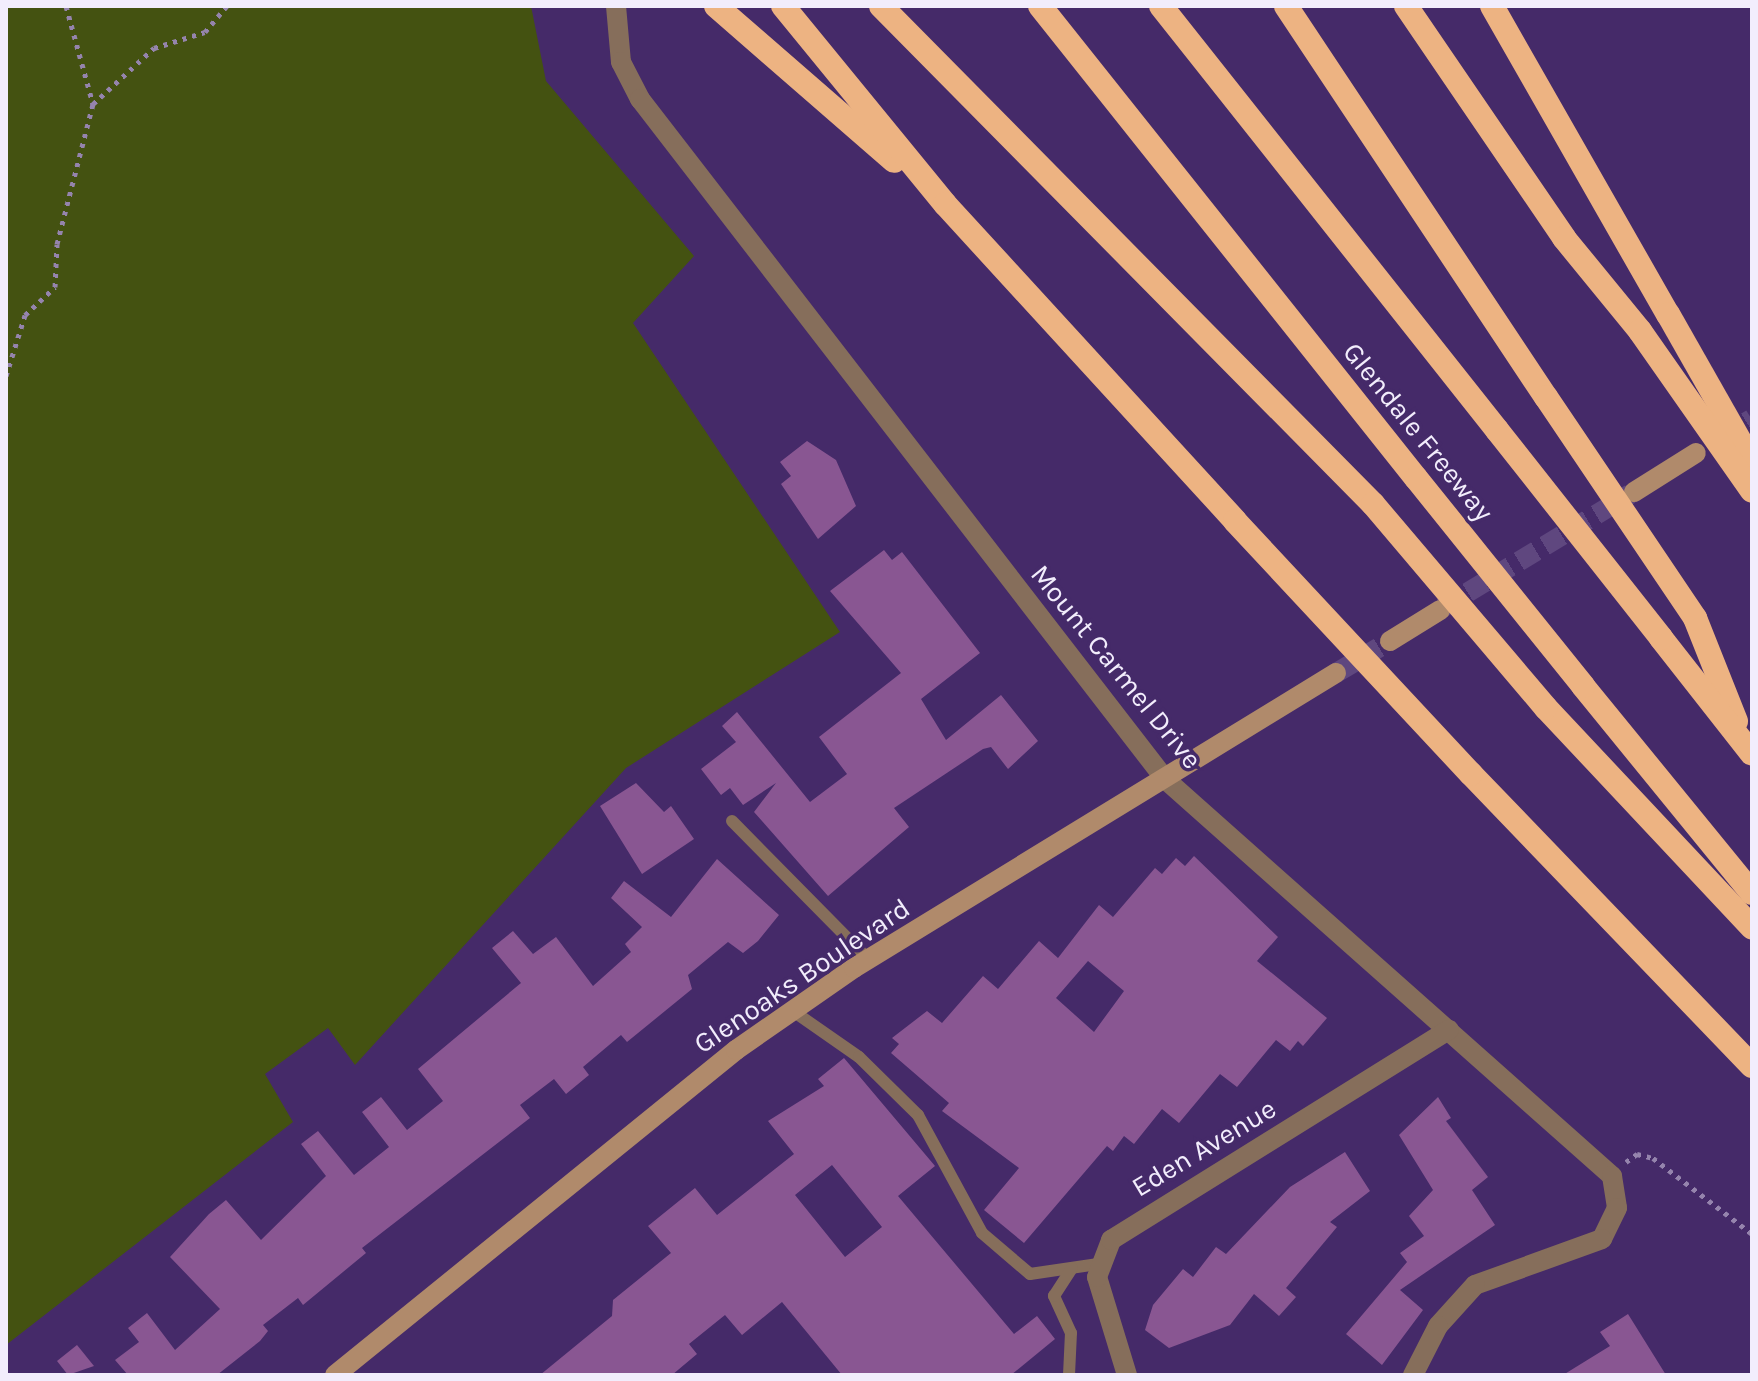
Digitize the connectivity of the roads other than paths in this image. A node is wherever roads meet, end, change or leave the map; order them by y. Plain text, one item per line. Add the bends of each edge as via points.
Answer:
1 (616, 6) edge
2 (716, 6) edge
3 (783, 6) edge
4 (881, 6) edge
5 (1040, 6) edge
6 (1161, 6) edge
7 (1286, 6) edge
8 (1406, 6) edge
9 (1492, 6) edge
10 (945, 204) junction
11 (1696, 453) dead end
12 (1752, 462) edge
13 (1752, 491) edge
14 (1634, 492) tunnel mouth
15 (1440, 610) tunnel mouth
16 (1390, 641) tunnel mouth
17 (1336, 673) tunnel mouth
18 (1750, 752) edge
19 (1165, 779) junction
20 (732, 821) dead end
21 (1752, 893) edge
22 (1752, 927) edge
23 (868, 959) junction
24 (793, 1011) junction
25 (1449, 1030) junction
26 (1752, 1066) edge
27 (1098, 1264) junction
28 (1072, 1268) junction
29 (335, 1375) edge
30 (1069, 1375) edge
31 (1127, 1375) edge
32 (1413, 1375) edge

1 - 19 street, Mount Carmel Drive via 621,62 640,99
2 - 10 highway
3 - 10 highway
4 - 22 highway, bridge via 1038,170 1278,400 1546,708
5 - 21 highway, Glendale Freeway, bridge
6 - 18 highway, bridge
7 - 18 highway, bridge via 1695,618
8 - 13 highway, bridge via 1564,238 1640,331
9 - 12 highway, bridge
10 - 26 highway, bridge via 1471,774
11 - 14 street
15 - 16 street
17 - 19 street, Glenoaks Boulevard
19 - 23 street, Glenoaks Boulevard
19 - 25 street, Mount Carmel Drive
20 - 23 lane
23 - 24 street, Glenoaks Boulevard
24 - 28 lane via 859,1057 918,1115 982,1233 1030,1274
24 - 29 street, Glenoaks Boulevard
25 - 27 street, Eden Avenue via 1123,1230
25 - 32 street, Mount Carmel Drive via 1612,1176 1617,1208 1602,1239 1475,1285 1438,1326
27 - 28 lane
27 - 31 street
28 - 30 lane via 1054,1296 1071,1333

